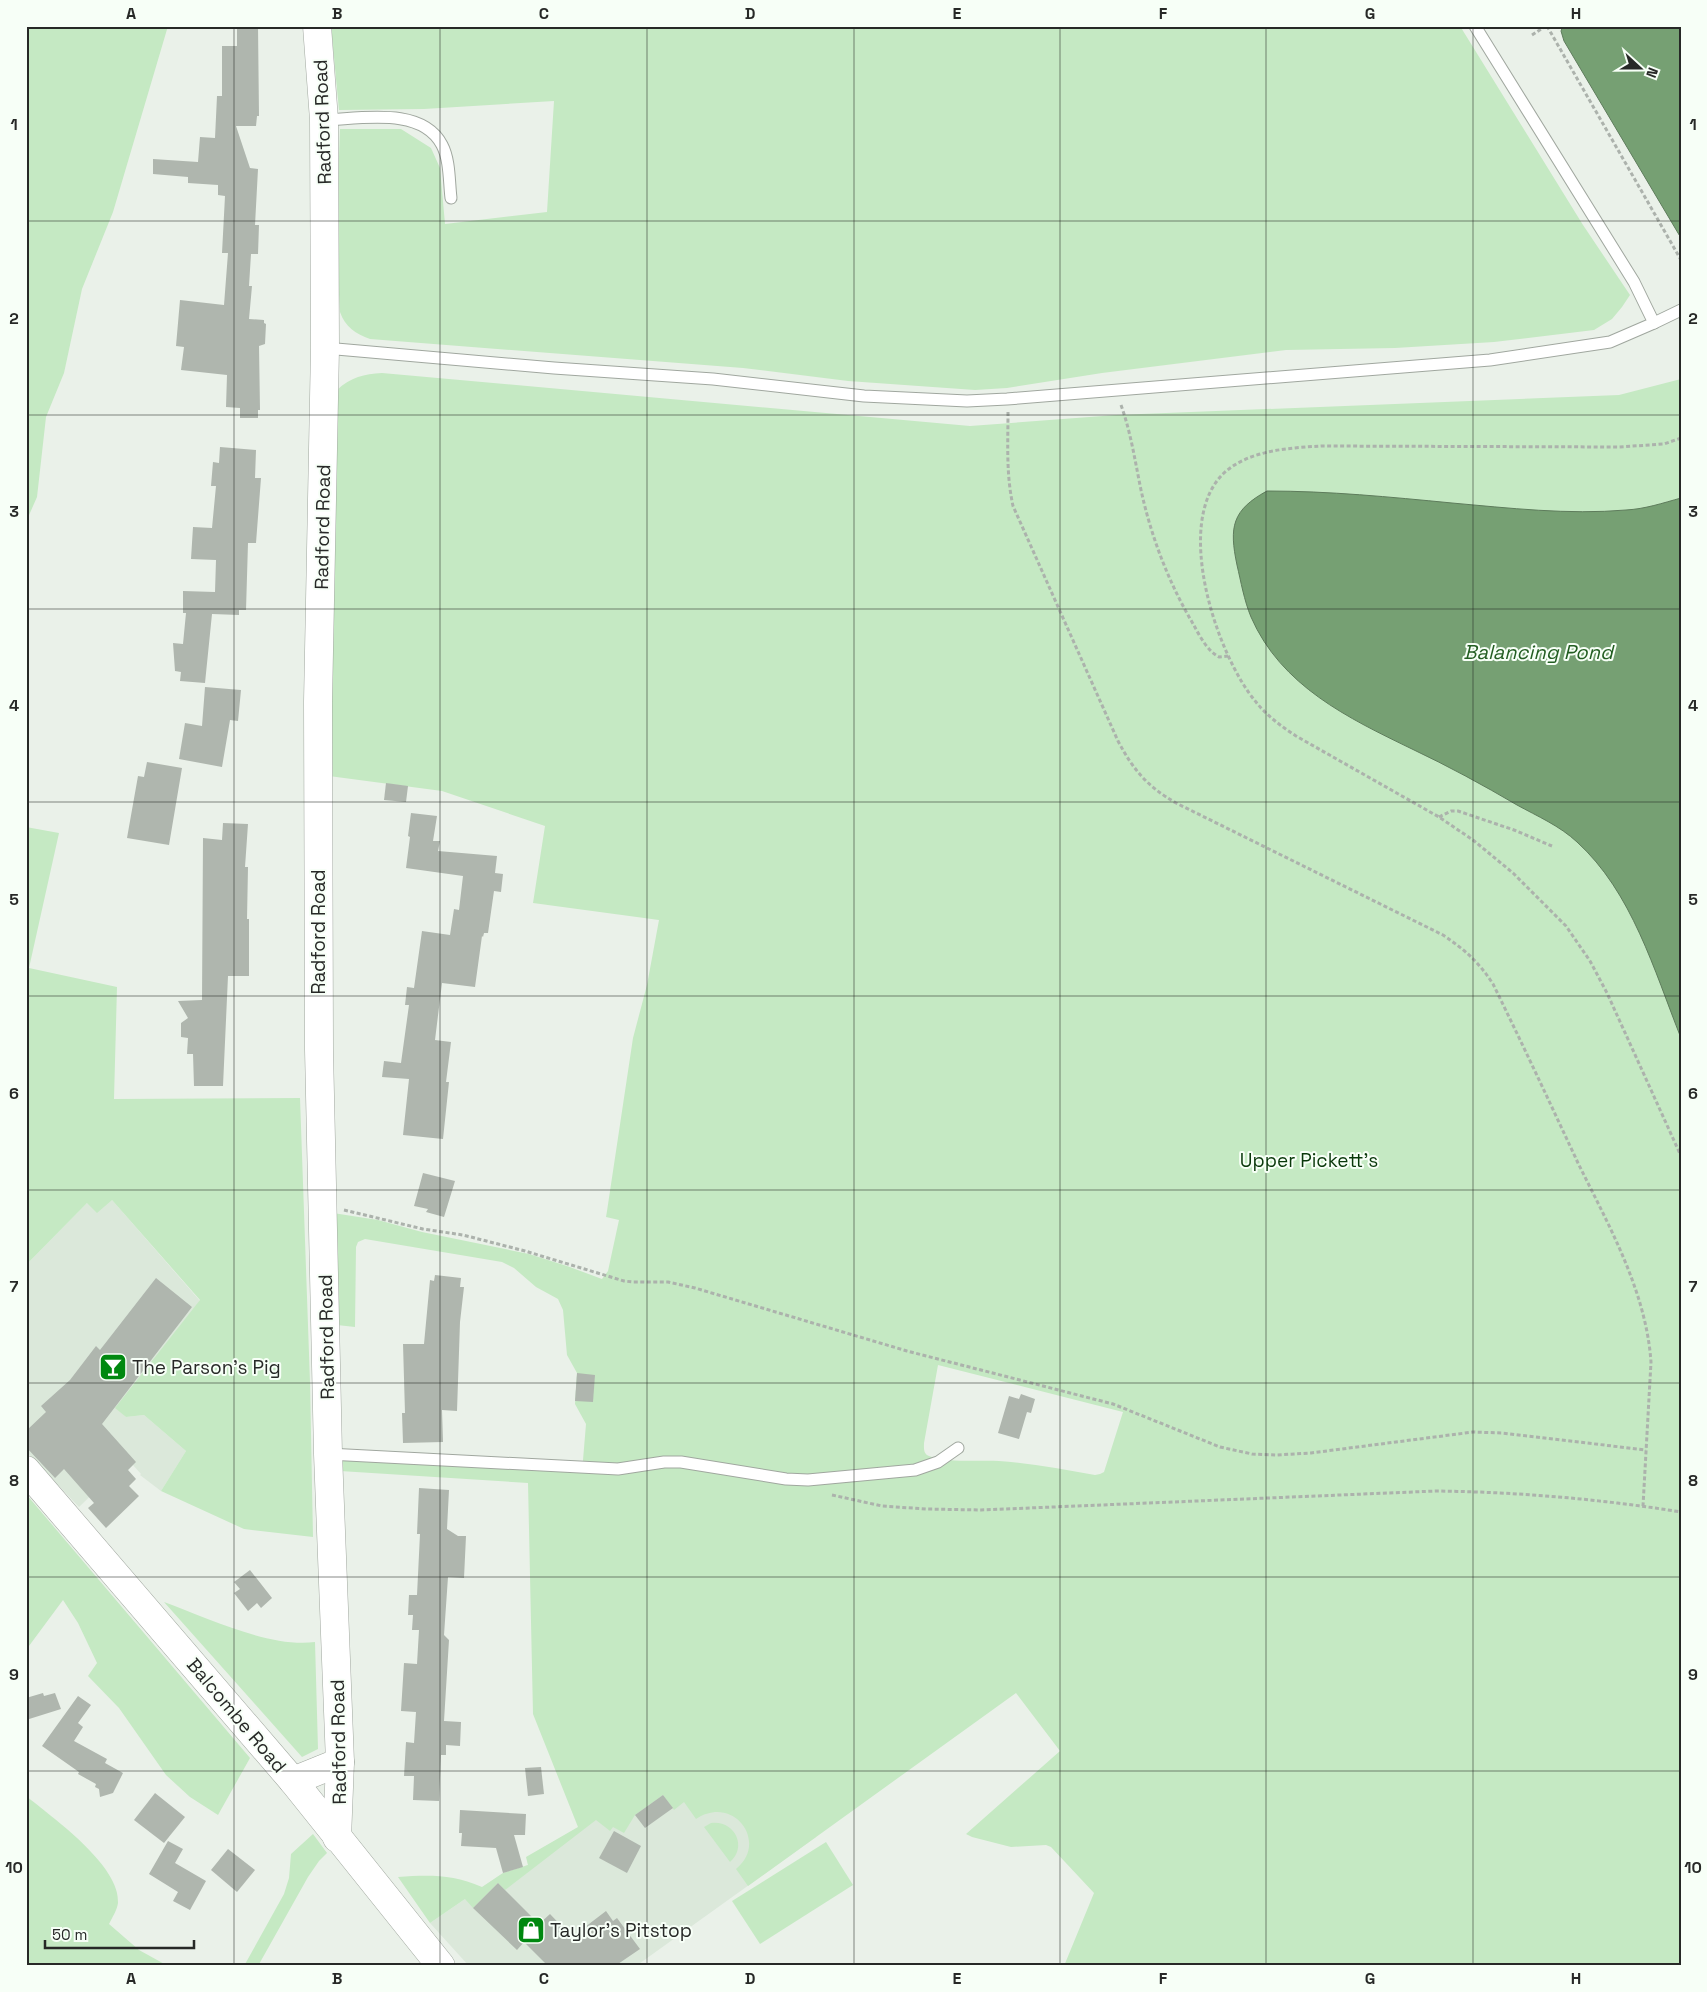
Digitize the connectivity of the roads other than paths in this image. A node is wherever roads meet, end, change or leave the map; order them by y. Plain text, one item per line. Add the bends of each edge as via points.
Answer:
1 (316, 26) edge
2 (1475, 26) edge
3 (324, 120) junction
4 (451, 198) dead end
5 (1681, 310) edge
6 (1654, 323) junction
7 (325, 348) junction
8 (958, 1448) dead end
9 (328, 1454) junction
10 (26, 1470) edge
11 (340, 1762) junction
12 (293, 1782) junction
13 (337, 1838) junction
14 (441, 1966) edge

1 - 3 street, Radford Road
2 - 6 lane via 1634,282
3 - 4 lane via 397,118 426,128 438,138 444,151
3 - 7 street, Radford Road
5 - 6 lane
6 - 7 lane via 1610,342 1490,360 967,401 864,396 713,379
7 - 9 street, Radford Road via 318,792 319,1060
8 - 9 lane via 938,1462 915,1470 796,1480 681,1462 618,1469
9 - 11 street, Radford Road
10 - 12 street, Balcombe Road
11 - 12 street
11 - 13 street, Radford Road
12 - 13 street, Balcombe Road
13 - 14 street, Balcombe Road

